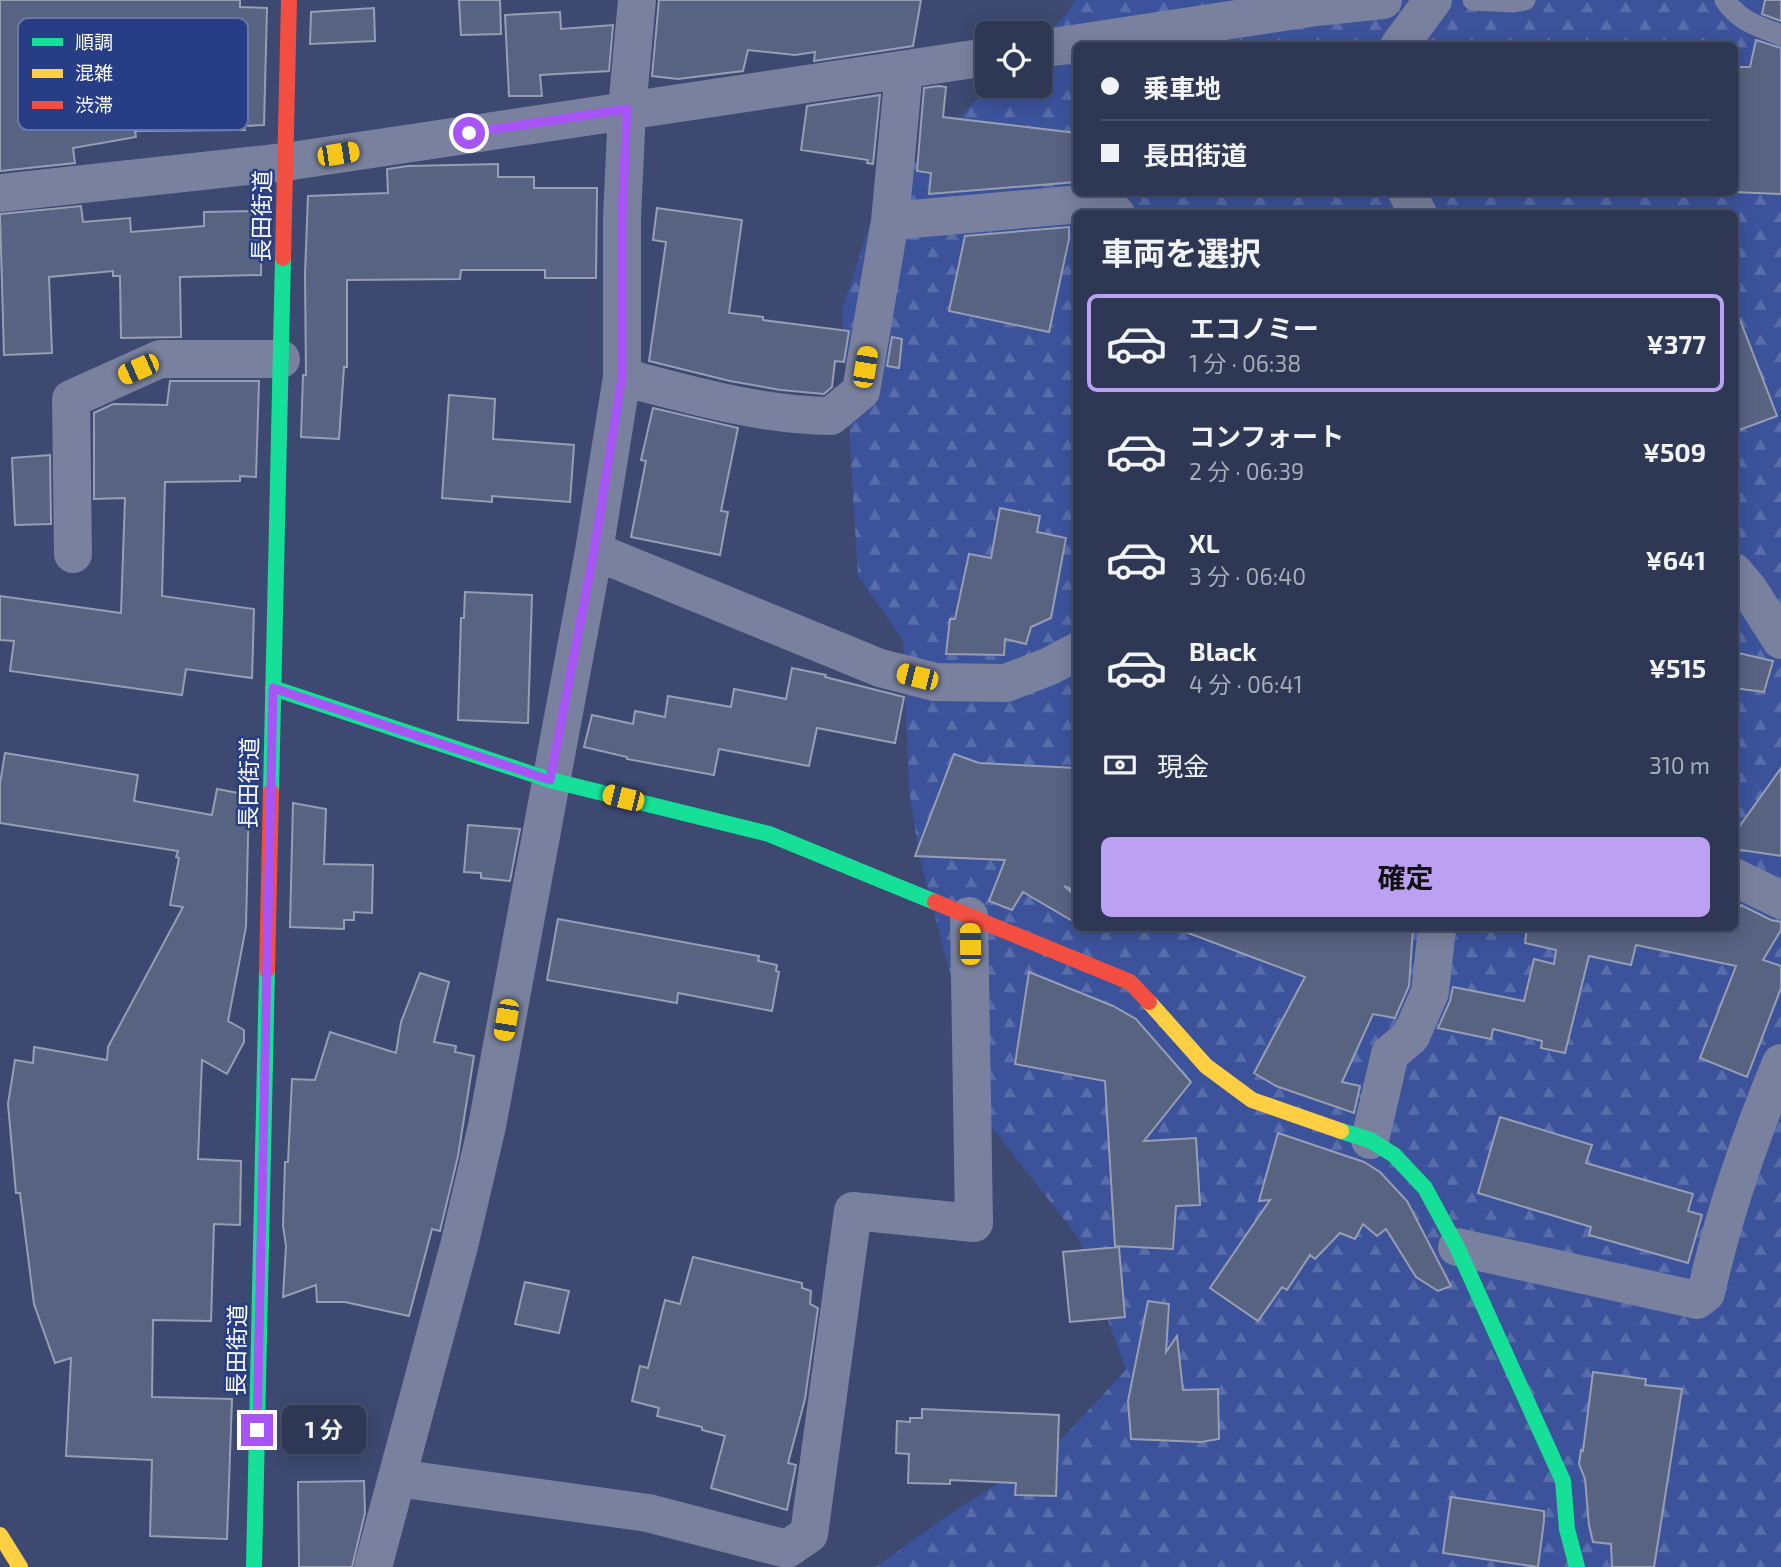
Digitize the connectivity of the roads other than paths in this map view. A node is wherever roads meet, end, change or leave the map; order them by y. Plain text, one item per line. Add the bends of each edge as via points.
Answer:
1 (289, 0) edge
2 (637, 0) edge
3 (1383, 0) edge
4 (1433, 0) edge
5 (1473, 0) edge
6 (1525, 0) edge
7 (1726, 0) edge
8 (1781, 35) edge
9 (1087, 42) edge
10 (1402, 42) edge
11 (1073, 44) edge
12 (1052, 47) edge
13 (975, 59) edge
14 (904, 70) junction
15 (627, 109) junction
16 (285, 162) junction
17 (0, 193) edge
18 (1102, 210) edge
19 (890, 221) junction
20 (281, 359) junction
21 (622, 377) junction
22 (594, 551) junction
23 (73, 554) dead end
24 (1738, 577) edge
25 (1781, 640) edge
26 (1073, 654) edge
27 (273, 688) junction
28 (550, 780) junction
29 (1738, 879) edge
30 (1781, 900) edge
31 (969, 916) junction
32 (1437, 931) edge
33 (1781, 1063) edge
34 (1370, 1140) junction
35 (1457, 1247) junction
36 (397, 1478) junction
37 (0, 1535) edge
38 (20, 1567) edge
39 (254, 1567) edge
40 (373, 1567) edge
41 (1577, 1567) edge

1 - 16 street, 長田街道
2 - 15 street
3 - 9 street
4 - 10 street
5 - 6 lane
7 - 8 lane via 1751,24
11 - 12 street
13 - 14 street
14 - 15 street
14 - 19 street
15 - 16 street
15 - 21 street
16 - 17 street
16 - 20 street, 長田街道
18 - 19 street via 1081,204
19 - 21 street via 861,391 831,416 793,415 708,400
20 - 23 street via 160,359 71,399
20 - 27 street, 長田街道
21 - 22 street
22 - 26 street via 880,668 935,682 1006,683
22 - 28 street
24 - 25 street
27 - 28 street
27 - 39 street, 長田街道
28 - 31 street via 769,834
28 - 36 street via 486,1126
29 - 30 street
31 - 34 street via 1130,982 1206,1066 1252,1100
31 - 36 street via 974,1223 853,1211 810,1534 787,1549 648,1513
32 - 34 street via 1430,992 1411,1036 1390,1054
33 - 35 street via 1748,1142 1720,1229 1706,1293 1697,1300
34 - 35 street via 1394,1154 1425,1188
35 - 41 street via 1563,1481 1567,1529
36 - 40 street
37 - 38 street

